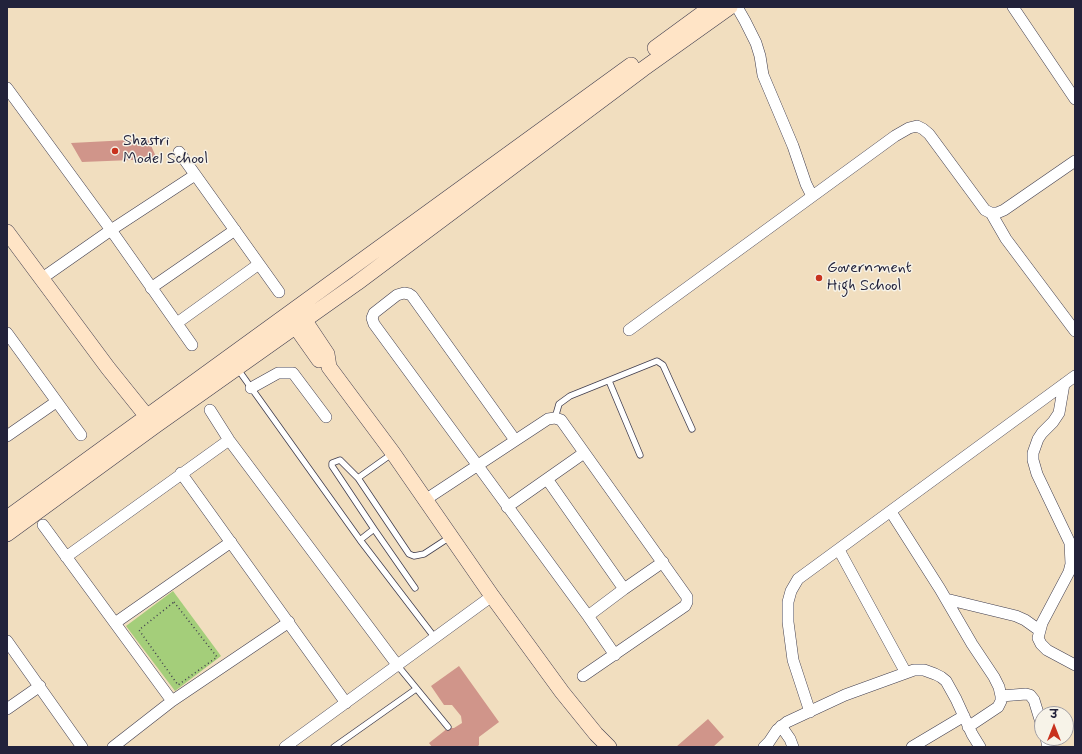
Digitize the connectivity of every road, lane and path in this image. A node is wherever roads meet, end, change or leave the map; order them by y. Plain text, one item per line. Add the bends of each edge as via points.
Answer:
1 (711, 7) edge
2 (730, 7) edge
3 (737, 7) edge
4 (1013, 7) edge
5 (7, 88) edge
6 (1075, 99) edge
7 (179, 152) dead end
8 (1075, 161) edge
9 (195, 175) junction
10 (812, 196) junction
11 (991, 213) junction
12 (111, 230) junction
13 (235, 230) junction
14 (7, 232) edge
15 (259, 264) junction
16 (41, 279) junction
17 (151, 288) junction
18 (279, 292) dead end
19 (296, 318) junction
20 (177, 323) junction
21 (629, 330) dead end
22 (1075, 331) edge
23 (7, 333) edge
24 (192, 345) dead end
25 (237, 368) junction
26 (1075, 376) edge
27 (609, 381) junction
28 (1064, 384) junction
29 (251, 388) junction
30 (56, 402) junction
31 (210, 410) dead end
32 (326, 417) dead end
33 (555, 418) junction
34 (151, 421) junction
35 (692, 429) dead end
36 (81, 435) dead end
37 (7, 436) edge
38 (229, 440) junction
39 (515, 440) junction
40 (393, 453) junction
41 (584, 453) junction
42 (640, 455) dead end
43 (477, 466) junction
44 (182, 473) junction
45 (358, 478) junction
46 (547, 479) junction
47 (425, 500) junction
48 (507, 506) junction
49 (891, 512) junction
50 (7, 518) edge
51 (43, 525) dead end
52 (374, 529) junction
53 (7, 534) edge
54 (450, 537) junction
55 (360, 540) junction
56 (231, 542) junction
57 (839, 550) junction
58 (66, 557) junction
59 (663, 562) junction
60 (415, 588) dead end
61 (624, 589) junction
62 (492, 596) junction
63 (946, 599) junction
64 (588, 616) junction
65 (289, 622) junction
66 (115, 623) junction
67 (139, 630) joint
68 (1039, 630) junction
69 (435, 638) junction
70 (7, 641) edge
71 (615, 655) junction
72 (1075, 665) edge
73 (398, 666) junction
74 (906, 673) junction
75 (583, 676) dead end
76 (40, 686) junction
77 (416, 689) junction
78 (1001, 696) junction
79 (172, 702) junction
80 (346, 703) junction
81 (1036, 706) edge
82 (7, 710) edge
83 (810, 712) junction
84 (966, 722) junction
85 (781, 726) junction
86 (448, 727) dead end
87 (80, 746) edge
88 (113, 747) edge
89 (285, 747) edge
90 (334, 747) edge
91 (609, 747) edge
92 (764, 747) edge
93 (793, 747) edge
94 (912, 747) edge
95 (980, 747) edge

1 - 19 main road
2 - 19 main road via 357,283
3 - 10 street via 756,44 763,75
4 - 6 street
5 - 12 street
7 - 9 street
8 - 11 street via 1004,210 997,214
9 - 12 street
9 - 13 street
10 - 11 street via 903,130 917,126 929,134 984,210
10 - 21 street
11 - 22 street via 1006,239
12 - 16 street
12 - 17 street
13 - 15 street
13 - 17 street
14 - 16 main road
15 - 18 street
15 - 20 street
16 - 34 main road
17 - 20 street
19 - 25 main road
19 - 34 main road
19 - 40 main road via 327,354 329,367
20 - 24 street
23 - 30 street
25 - 29 lane
25 - 34 main road
26 - 28 street
27 - 33 lane via 563,400 558,404
27 - 35 lane via 657,362 663,365
27 - 42 lane
28 - 49 street
28 - 68 street via 1059,413 1038,439 1033,460 1037,474 1070,543 1072,564
29 - 32 street via 278,373 293,373
29 - 55 lane
30 - 36 street
30 - 37 street
31 - 38 street
33 - 39 street via 548,419
33 - 41 street via 561,420
34 - 50 main road
34 - 53 main road
38 - 44 street
38 - 73 street
39 - 43 street
39 - 43 street via 412,296 404,293 397,295 374,313 374,324
40 - 45 lane
40 - 47 main road
41 - 46 street
41 - 59 street
43 - 47 street
43 - 48 street
44 - 56 street
44 - 58 street
45 - 52 lane via 340,460 332,463 333,469
45 - 54 lane via 409,554 424,554
46 - 48 street
46 - 61 street
47 - 54 main road
48 - 64 street
49 - 57 street
49 - 63 street
51 - 58 street
52 - 55 lane
52 - 60 lane
54 - 62 main road
55 - 69 lane
56 - 65 street
56 - 66 street
57 - 74 street
57 - 83 street via 798,580 788,602 793,660
58 - 66 street
59 - 61 street
59 - 71 street via 684,590 687,597 685,606
61 - 64 street
62 - 69 street
62 - 91 main road via 562,692
63 - 68 street via 1016,616
63 - 78 street via 994,677
64 - 71 street
65 - 79 street
65 - 80 street
66 - 79 street
67 - 67 path via 178,685 217,657 174,602
68 - 72 street via 1038,638 1047,650
69 - 73 street
70 - 76 street
71 - 75 street
73 - 77 lane
73 - 80 street
74 - 83 street via 845,695
74 - 84 street via 924,670 941,677
76 - 82 street
76 - 87 street
77 - 86 lane
77 - 90 lane
78 - 81 street via 1030,695
78 - 84 street via 998,707
79 - 88 street
80 - 89 street
83 - 85 street
84 - 94 street
84 - 95 street
85 - 92 street
85 - 93 street

